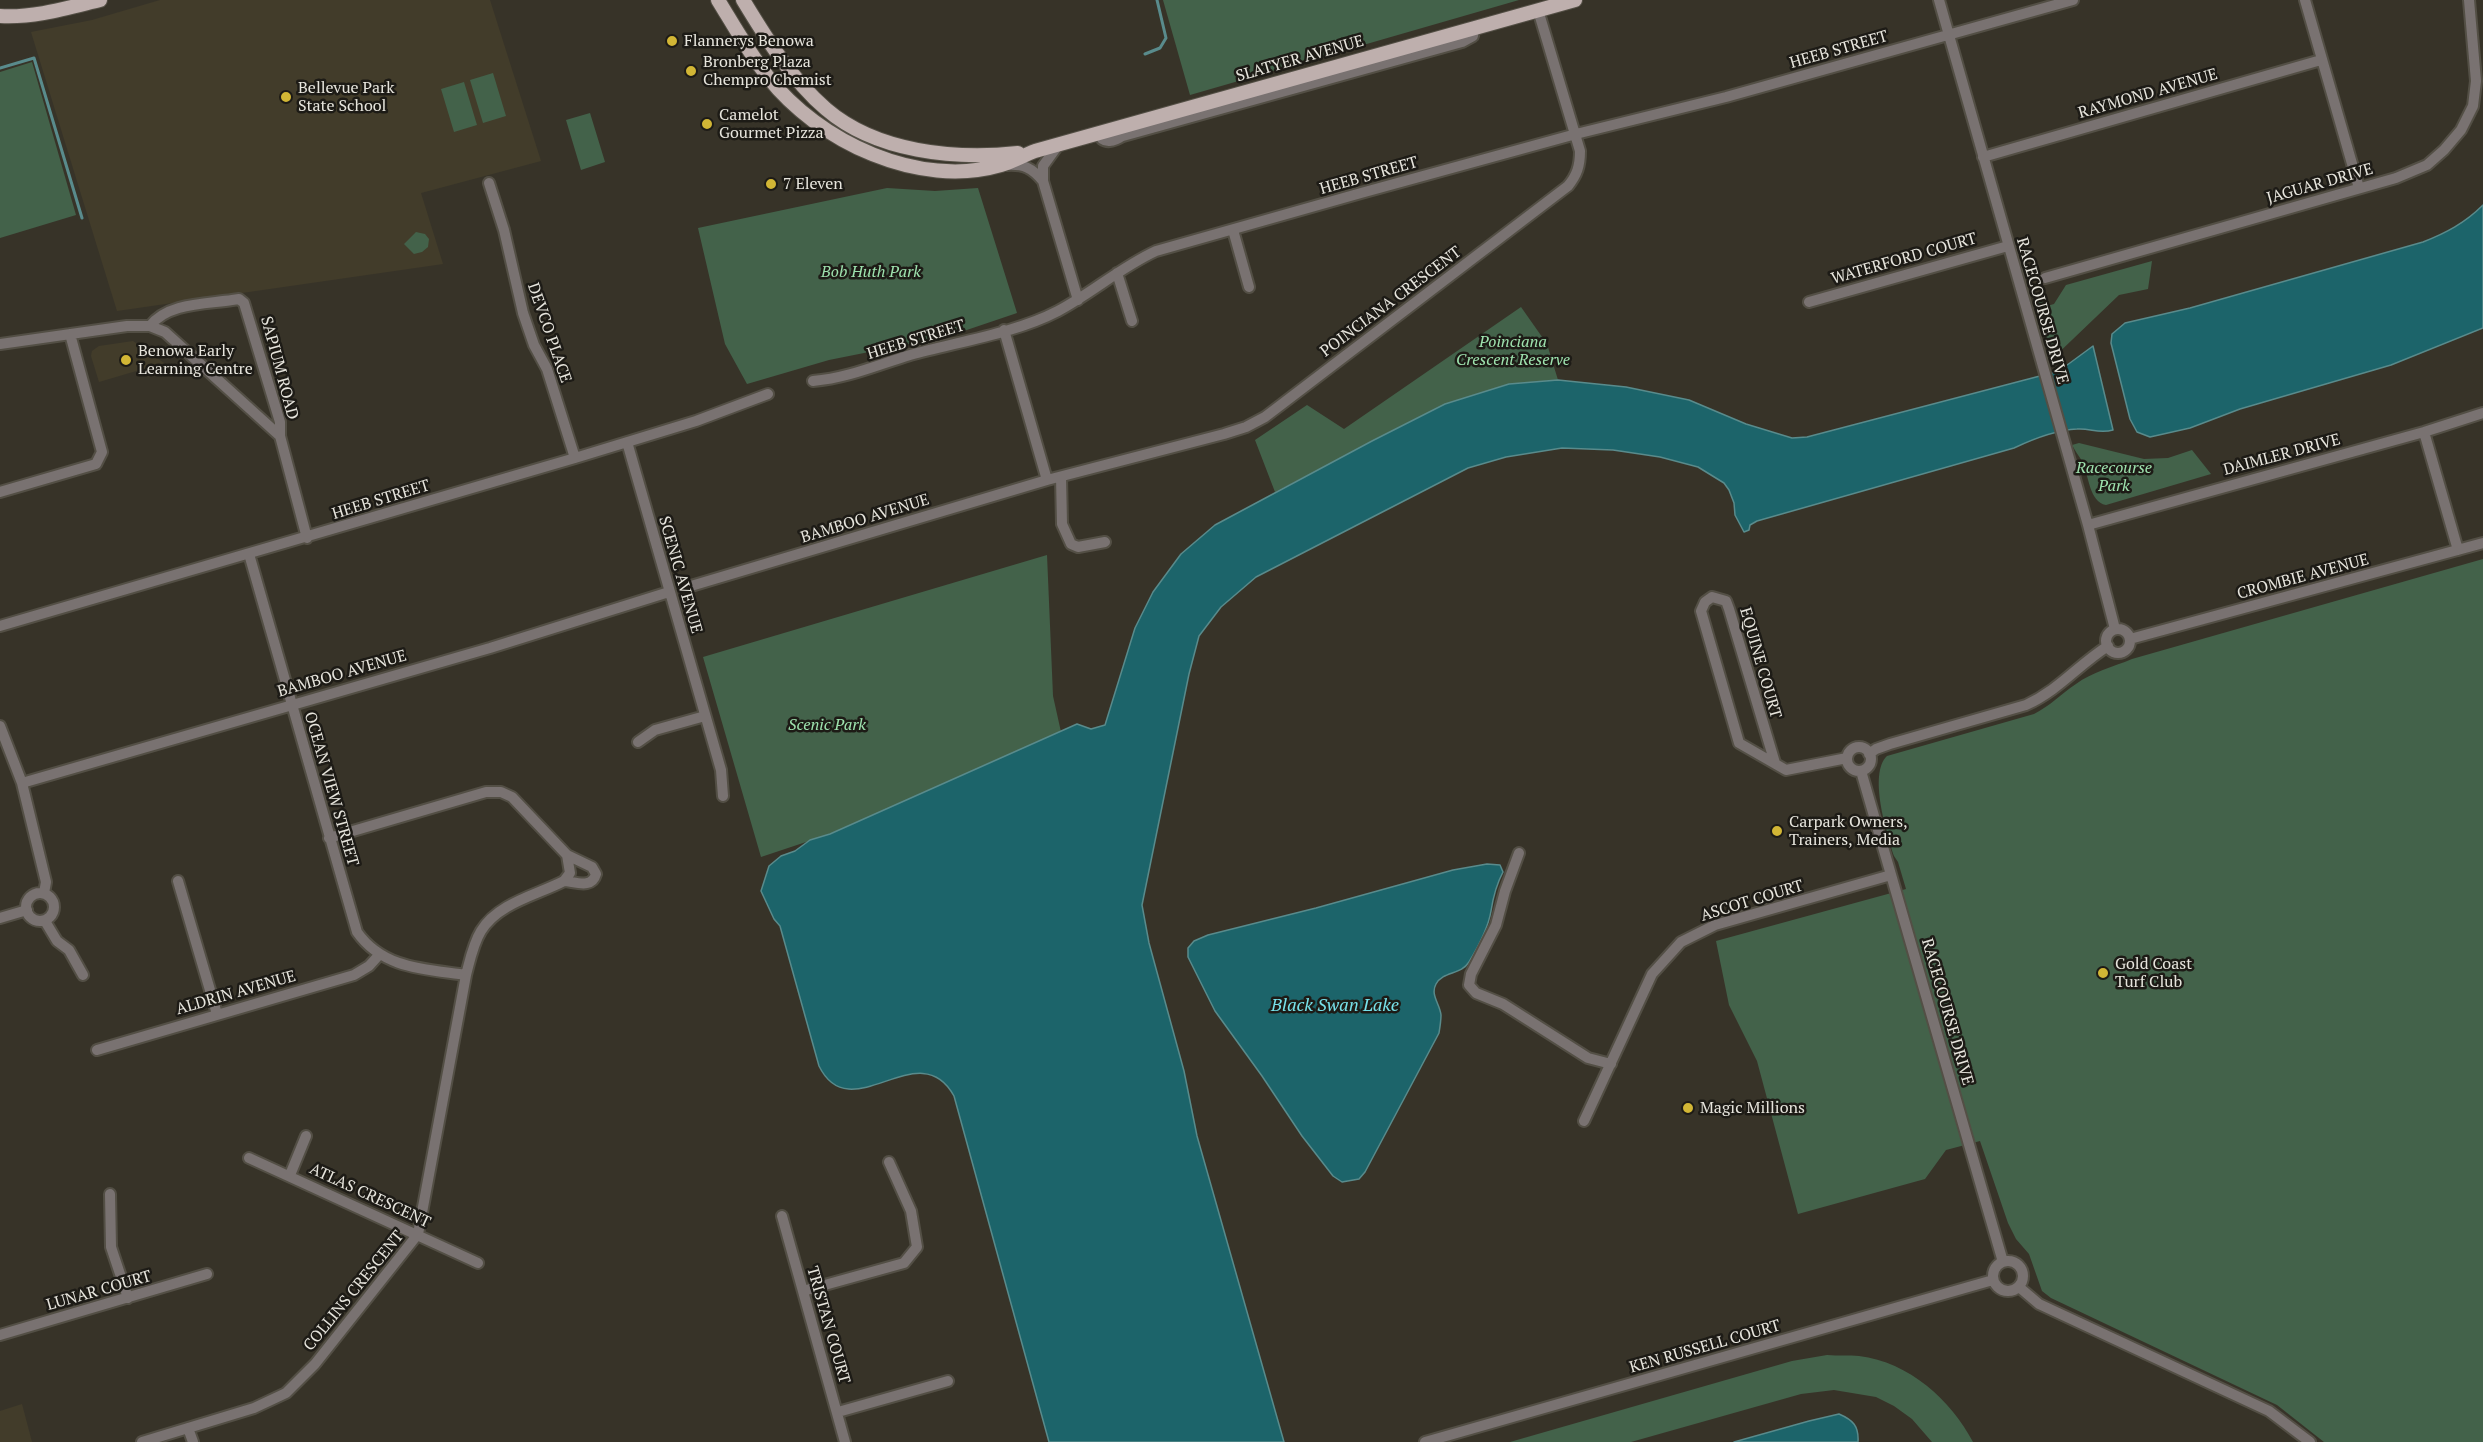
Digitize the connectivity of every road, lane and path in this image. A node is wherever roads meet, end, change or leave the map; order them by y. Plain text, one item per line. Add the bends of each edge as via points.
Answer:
1 (99, 0) edge
2 (718, 0) edge
3 (743, 0) edge
4 (1575, 0) edge
5 (1940, 0) edge
6 (2073, 0) edge
7 (2305, 0) edge
8 (2469, 0) edge
9 (1538, 10) junction
10 (0, 16) edge
11 (20, 17) junction
12 (0, 22) edge
13 (1949, 35) junction
14 (2321, 60) junction
15 (1576, 134) junction
16 (1059, 144) junction
17 (1035, 151) junction
18 (1983, 157) junction
19 (1001, 165) junction
20 (1042, 181) junction
21 (489, 183) dead end
22 (2359, 188) junction
23 (1233, 230) junction
24 (2008, 246) junction
25 (1117, 273) junction
26 (2045, 278) dead end
27 (1249, 287) dead end
28 (1078, 300) junction
29 (1809, 302) dead end
30 (1132, 321) dead end
31 (150, 326) junction
32 (1004, 330) junction
33 (70, 334) junction
34 (0, 344) edge
35 (813, 381) dead end
36 (768, 394) dead end
37 (2483, 413) edge
38 (2424, 432) junction
39 (280, 436) junction
40 (627, 442) junction
41 (575, 458) junction
42 (1061, 477) junction
43 (1047, 480) junction
44 (0, 492) edge
45 (2088, 525) junction
46 (307, 538) junction
47 (1104, 542) dead end
48 (2483, 543) edge
49 (2458, 550) junction
50 (249, 554) junction
51 (691, 586) dead end
52 (669, 592) junction
53 (0, 626) edge
54 (2115, 629) junction
55 (2130, 639) junction
56 (2108, 646) junction
57 (291, 704) junction
58 (705, 716) junction
59 (0, 726) edge
60 (638, 742) dead end
61 (1869, 754) junction
62 (1847, 758) junction
63 (1774, 763) junction
64 (1861, 771) junction
65 (22, 783) junction
66 (723, 796) dead end
67 (329, 838) junction
68 (1519, 853) dead end
69 (567, 855) junction
70 (1891, 875) junction
71 (177, 881) dead end
72 (564, 881) junction
73 (44, 893) junction
74 (27, 910) junction
75 (0, 918) edge
76 (45, 921) junction
77 (379, 955) junction
78 (83, 975) dead end
79 (466, 975) junction
80 (217, 1014) junction
81 (97, 1050) dead end
82 (1611, 1064) junction
83 (1584, 1121) dead end
84 (306, 1136) dead end
85 (249, 1158) dead end
86 (889, 1162) dead end
87 (290, 1175) junction
88 (110, 1194) dead end
89 (782, 1216) dead end
90 (418, 1234) junction
91 (2003, 1262) junction
92 (478, 1263) dead end
93 (207, 1274) dead end
94 (1993, 1280) junction
95 (2019, 1287) junction
96 (803, 1291) junction
97 (128, 1298) junction
98 (0, 1335) edge
99 (948, 1381) dead end
100 (838, 1412) junction
101 (189, 1428) junction
102 (142, 1442) edge
103 (193, 1442) edge
104 (845, 1442) edge
105 (1425, 1442) edge
106 (2310, 1442) edge

1 - 11 main road
2 - 19 main road, SLATYER AVENUE via 768,78 812,120 854,147 880,159 927,169
3 - 17 main road, SLATYER AVENUE via 768,40 809,92 827,110 860,130 932,153 982,157
4 - 9 main road, SLATYER AVENUE
5 - 13 street, RACECOURSE DRIVE
6 - 13 street, HEEB STREET
7 - 14 street
8 - 22 street, JAGUAR DRIVE via 2476,81 2473,106 2461,130 2427,165
9 - 15 street, POINCIANA CRESCENT
9 - 16 main road, SLATYER AVENUE
10 - 11 main road
11 - 12 main road
13 - 15 street, HEEB STREET
13 - 18 street, RACECOURSE DRIVE
14 - 18 street, RAYMOND AVENUE
14 - 22 street
15 - 23 street, HEEB STREET
15 - 42 street, POINCIANA CRESCENT via 1580,163 1568,186 1265,417 1224,434
16 - 17 main road, SLATYER AVENUE
16 - 20 street via 1043,166
17 - 19 main road, SLATYER AVENUE
18 - 24 street, RACECOURSE DRIVE
19 - 20 street via 1032,168
20 - 28 street
21 - 41 street, DEVCO PLACE via 523,313 547,369
22 - 26 street, JAGUAR DRIVE
23 - 25 street, HEEB STREET via 1156,251
23 - 27 street
24 - 29 street, WATERFORD COURT
24 - 45 street, RACECOURSE DRIVE
25 - 28 street, HEEB STREET
25 - 30 street
28 - 32 street, HEEB STREET via 1037,320
31 - 33 street
31 - 39 street, SAPIUM ROAD via 175,341
31 - 39 street, SAPIUM ROAD via 155,318 175,309 239,299 244,303 280,422
32 - 35 street, HEEB STREET via 863,372
32 - 43 street
33 - 34 street
33 - 44 street via 102,452 96,464
36 - 40 street, HEEB STREET
37 - 38 street, DAIMLER DRIVE
38 - 45 street, DAIMLER DRIVE
38 - 49 street
39 - 46 street, SAPIUM ROAD
40 - 41 street, HEEB STREET
40 - 52 street, SCENIC AVENUE
41 - 46 street, HEEB STREET
42 - 43 street, POINCIANA CRESCENT
42 - 47 street via 1062,524 1071,544 1078,547
43 - 51 street, BAMBOO AVENUE
45 - 54 street, RACECOURSE DRIVE
46 - 50 street, HEEB STREET
48 - 49 street, CROMBIE AVENUE
49 - 55 street, CROMBIE AVENUE
50 - 53 street, HEEB STREET
50 - 57 street, OCEAN VIEW STREET
52 - 57 street, BAMBOO AVENUE
52 - 58 street, SCENIC AVENUE
54 - 55 street via 2123,630
54 - 56 street via 2107,637
55 - 56 street via 2124,651 2113,651
56 - 61 street via 2046,696 1876,748
57 - 65 street, BAMBOO AVENUE
57 - 67 street, OCEAN VIEW STREET
58 - 60 street via 655,730
58 - 66 street, SCENIC AVENUE via 721,770
59 - 65 street
61 - 62 street via 1857,748
61 - 64 street via 1869,766
62 - 63 street, EQUINE COURT via 1786,770
62 - 64 street via 1852,769
63 - 63 street, EQUINE COURT via 1739,743 1701,611 1712,597 1726,601 1729,609
64 - 70 street, RACECOURSE DRIVE
65 - 73 street via 46,882
67 - 69 street, COLLINS CRESCENT via 486,792 501,792 512,798
67 - 77 street, OCEAN VIEW STREET via 357,932
68 - 82 street via 1496,926 1469,985 1476,993 1503,1004 1588,1058
69 - 72 street via 571,869
69 - 72 street, COLLINS CRESCENT via 592,867 596,874 587,884
70 - 82 street, ASCOT COURT via 1715,926 1681,942 1652,974
70 - 91 street, RACECOURSE DRIVE
71 - 80 street
72 - 79 street, COLLINS CRESCENT via 492,918 481,930
73 - 74 street via 31,897
73 - 76 street via 55,906
74 - 75 street
74 - 76 street via 34,920
76 - 78 street
77 - 79 street via 407,966
77 - 80 street, ALDRIN AVENUE via 354,975
79 - 90 street, COLLINS CRESCENT
80 - 81 street, ALDRIN AVENUE
82 - 83 street, ASCOT COURT
84 - 87 street
85 - 87 street, ATLAS CRESCENT
86 - 96 street via 910,1211 917,1247 904,1263
87 - 90 street, ATLAS CRESCENT
88 - 97 street via 111,1247
89 - 96 street, TRISTAN COURT
90 - 92 street, ATLAS CRESCENT
90 - 101 street, COLLINS CRESCENT via 315,1364 286,1393 254,1408
91 - 94 street via 1994,1270
91 - 95 street via 2015,1263 2021,1269
93 - 97 street, LUNAR COURT
94 - 95 street via 2004,1291
94 - 105 street, KEN RUSSELL COURT
95 - 106 street via 2039,1304 2269,1411
96 - 100 street, TRISTAN COURT
97 - 98 street, LUNAR COURT
99 - 100 street
100 - 104 street, TRISTAN COURT
101 - 102 street, COLLINS CRESCENT
101 - 103 street

